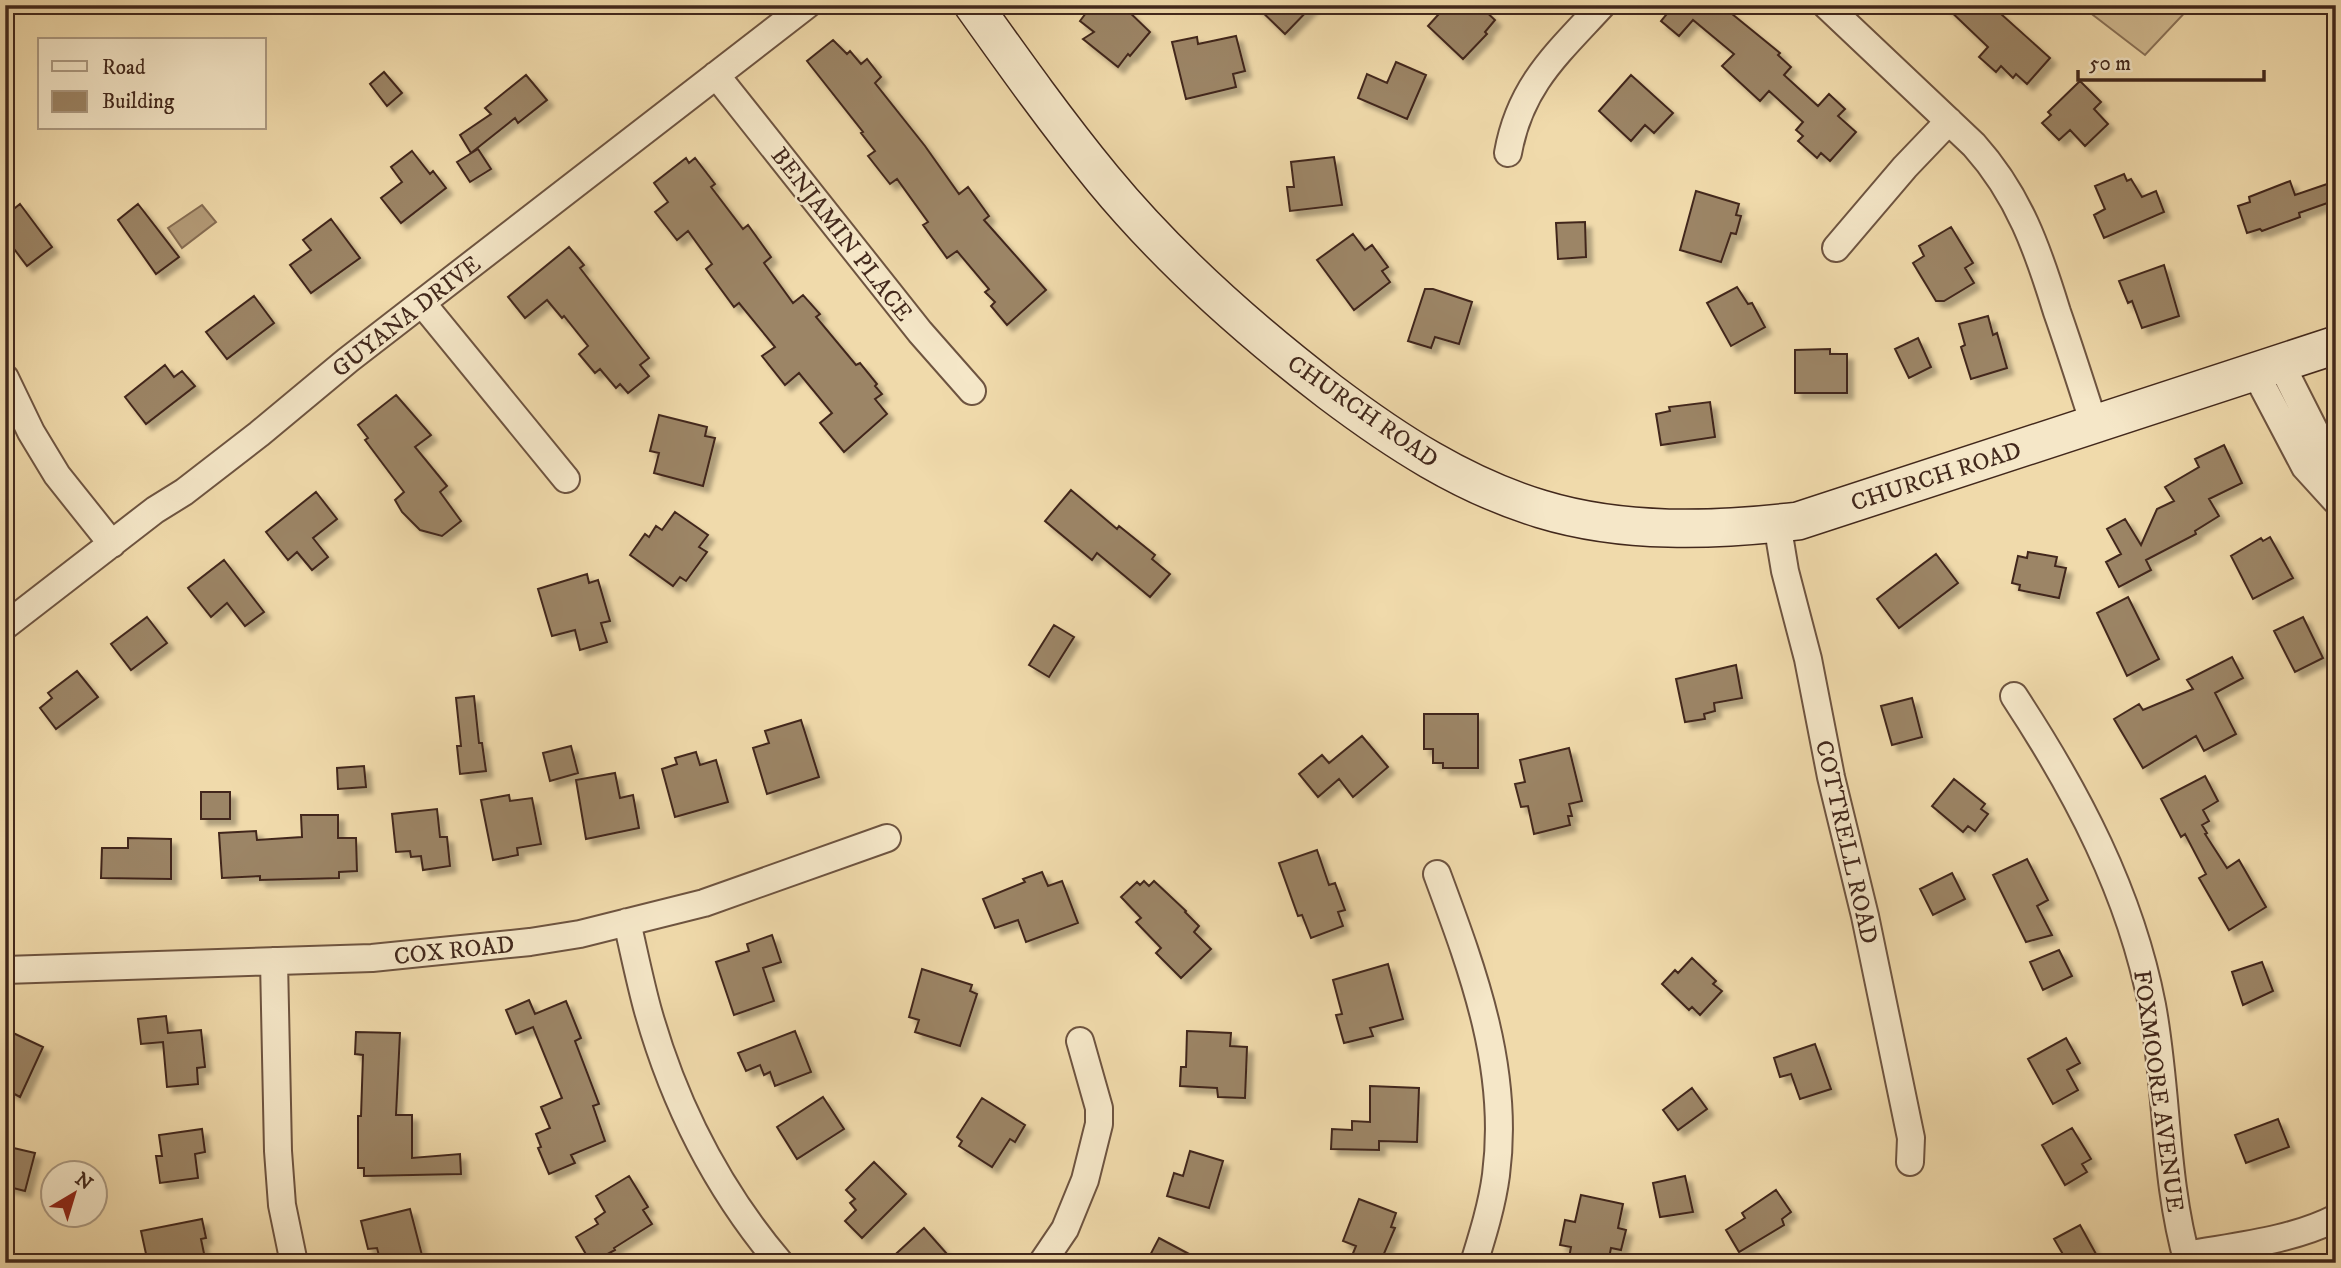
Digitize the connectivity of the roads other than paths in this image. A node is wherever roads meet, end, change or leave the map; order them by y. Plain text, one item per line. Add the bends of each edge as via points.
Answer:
1 (807, 5) edge
2 (973, 5) edge
3 (1602, 5) edge
4 (1826, 5) edge
5 (716, 75) junction
6 (1949, 121) junction
7 (1508, 153) dead end
8 (1836, 248) dead end
9 (422, 303) junction
10 (2336, 345) edge
11 (2268, 368) junction
12 (5, 378) edge
13 (972, 391) dead end
14 (2094, 424) junction
15 (565, 479) dead end
16 (2336, 490) edge
17 (2336, 501) edge
18 (1777, 523) junction
19 (112, 544) junction
20 (5, 626) edge
21 (2014, 696) dead end
22 (887, 838) dead end
23 (1437, 874) dead end
24 (627, 922) junction
25 (274, 961) junction
26 (5, 970) edge
27 (1080, 1041) dead end
28 (1910, 1162) dead end
29 (2336, 1218) edge
30 (2187, 1259) edge
31 (294, 1263) edge
32 (780, 1263) edge
33 (1042, 1263) edge
34 (1475, 1263) edge

1 - 5 street, GUYANA DRIVE
2 - 18 main road, CHURCH ROAD via 1087,159 1146,227 1285,357 1426,459 1486,489 1591,522 1650,527
3 - 7 street via 1540,73 1521,108
4 - 6 street
5 - 9 street, GUYANA DRIVE
5 - 13 street, BENJAMIN PLACE
6 - 8 street
6 - 14 street via 1995,168 2037,246
9 - 15 street
9 - 19 street, GUYANA DRIVE
10 - 11 main road, CHURCH ROAD
11 - 14 main road, CHURCH ROAD
11 - 16 street via 2325,450
11 - 17 street via 2305,467
12 - 19 street via 57,475
14 - 18 main road, CHURCH ROAD via 1798,521
18 - 28 street, COTTRELL ROAD via 1911,1138
19 - 20 street, GUYANA DRIVE
21 - 30 street, FOXMOORE AVENUE via 2091,826 2136,940 2152,1005 2169,1163
22 - 24 street, COX ROAD via 704,903
23 - 34 street via 1485,1013 1498,1086 1496,1173
24 - 25 street, COX ROAD via 530,942 449,952
24 - 32 street via 648,1011 684,1111 721,1181
25 - 26 street, COX ROAD
25 - 31 street via 280,1178
27 - 33 street via 1099,1108 1099,1124 1086,1180 1065,1229
29 - 30 street

